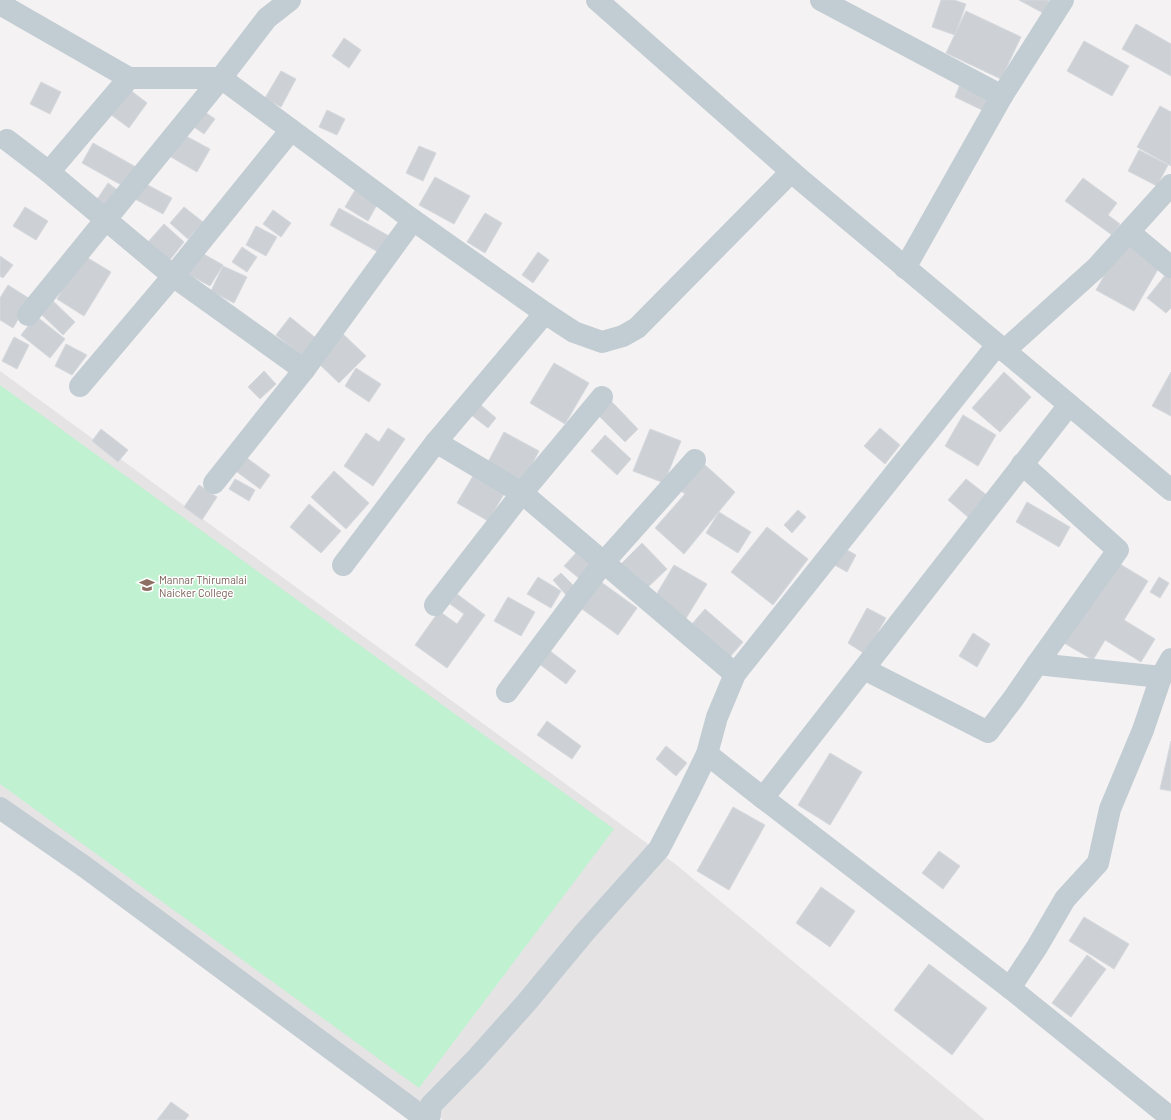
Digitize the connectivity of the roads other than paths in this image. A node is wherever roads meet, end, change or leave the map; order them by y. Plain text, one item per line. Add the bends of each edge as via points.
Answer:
1 (290, 0) edge
2 (597, 0) edge
3 (821, 0) edge
4 (1063, 0) edge
5 (0, 4) edge
6 (129, 78) junction
7 (221, 78) junction
8 (1002, 96) junction
9 (291, 130) junction
10 (7, 140) dead end
11 (49, 172) junction
12 (791, 172) junction
13 (1171, 185) edge
14 (105, 219) junction
15 (413, 220) junction
16 (1129, 232) junction
17 (1171, 267) edge
18 (905, 268) junction
19 (173, 276) junction
20 (545, 313) junction
21 (28, 315) dead end
22 (1001, 348) junction
23 (304, 370) junction
24 (80, 386) dead end
25 (602, 396) dead end
26 (1069, 404) junction
27 (436, 442) junction
28 (696, 460) dead end
29 (1022, 464) junction
30 (214, 483) dead end
31 (1171, 490) edge
32 (522, 493) junction
33 (603, 563) junction
34 (343, 564) dead end
35 (436, 605) dead end
36 (1037, 664) junction
37 (1166, 668) edge
38 (864, 669) junction
39 (735, 674) junction
40 (507, 692) dead end
41 (707, 754) junction
42 (764, 798) junction
43 (0, 808) edge
44 (1010, 988) junction
45 (1171, 1118) edge
46 (428, 1120) edge

1 - 7 street via 267,18
2 - 12 street
3 - 8 street
4 - 8 street
5 - 6 street
6 - 7 street
6 - 11 street
7 - 9 street
7 - 14 street
8 - 18 street
9 - 15 street
9 - 19 street
10 - 11 street
11 - 14 street
12 - 18 street
12 - 20 street via 637,328 623,336 602,342 574,332
13 - 16 street
14 - 19 street
14 - 21 street
15 - 20 street
15 - 23 street
16 - 17 street
16 - 22 street via 1096,268
18 - 22 street
19 - 23 street
19 - 24 street
20 - 27 street
22 - 26 street
22 - 39 street
23 - 30 street
25 - 32 street
26 - 29 street
26 - 31 street
27 - 32 street
27 - 34 street
28 - 33 street
29 - 36 street via 1118,550
29 - 38 street
32 - 33 street
32 - 35 street
33 - 39 street
33 - 40 street
36 - 37 street
36 - 38 street via 988,732
37 - 44 street via 1110,809 1098,863 1065,899
38 - 42 street
39 - 41 street via 717,717
41 - 42 street
41 - 46 street via 659,849 526,1003 431,1105
42 - 44 street
43 - 46 street via 85,867
44 - 45 street

